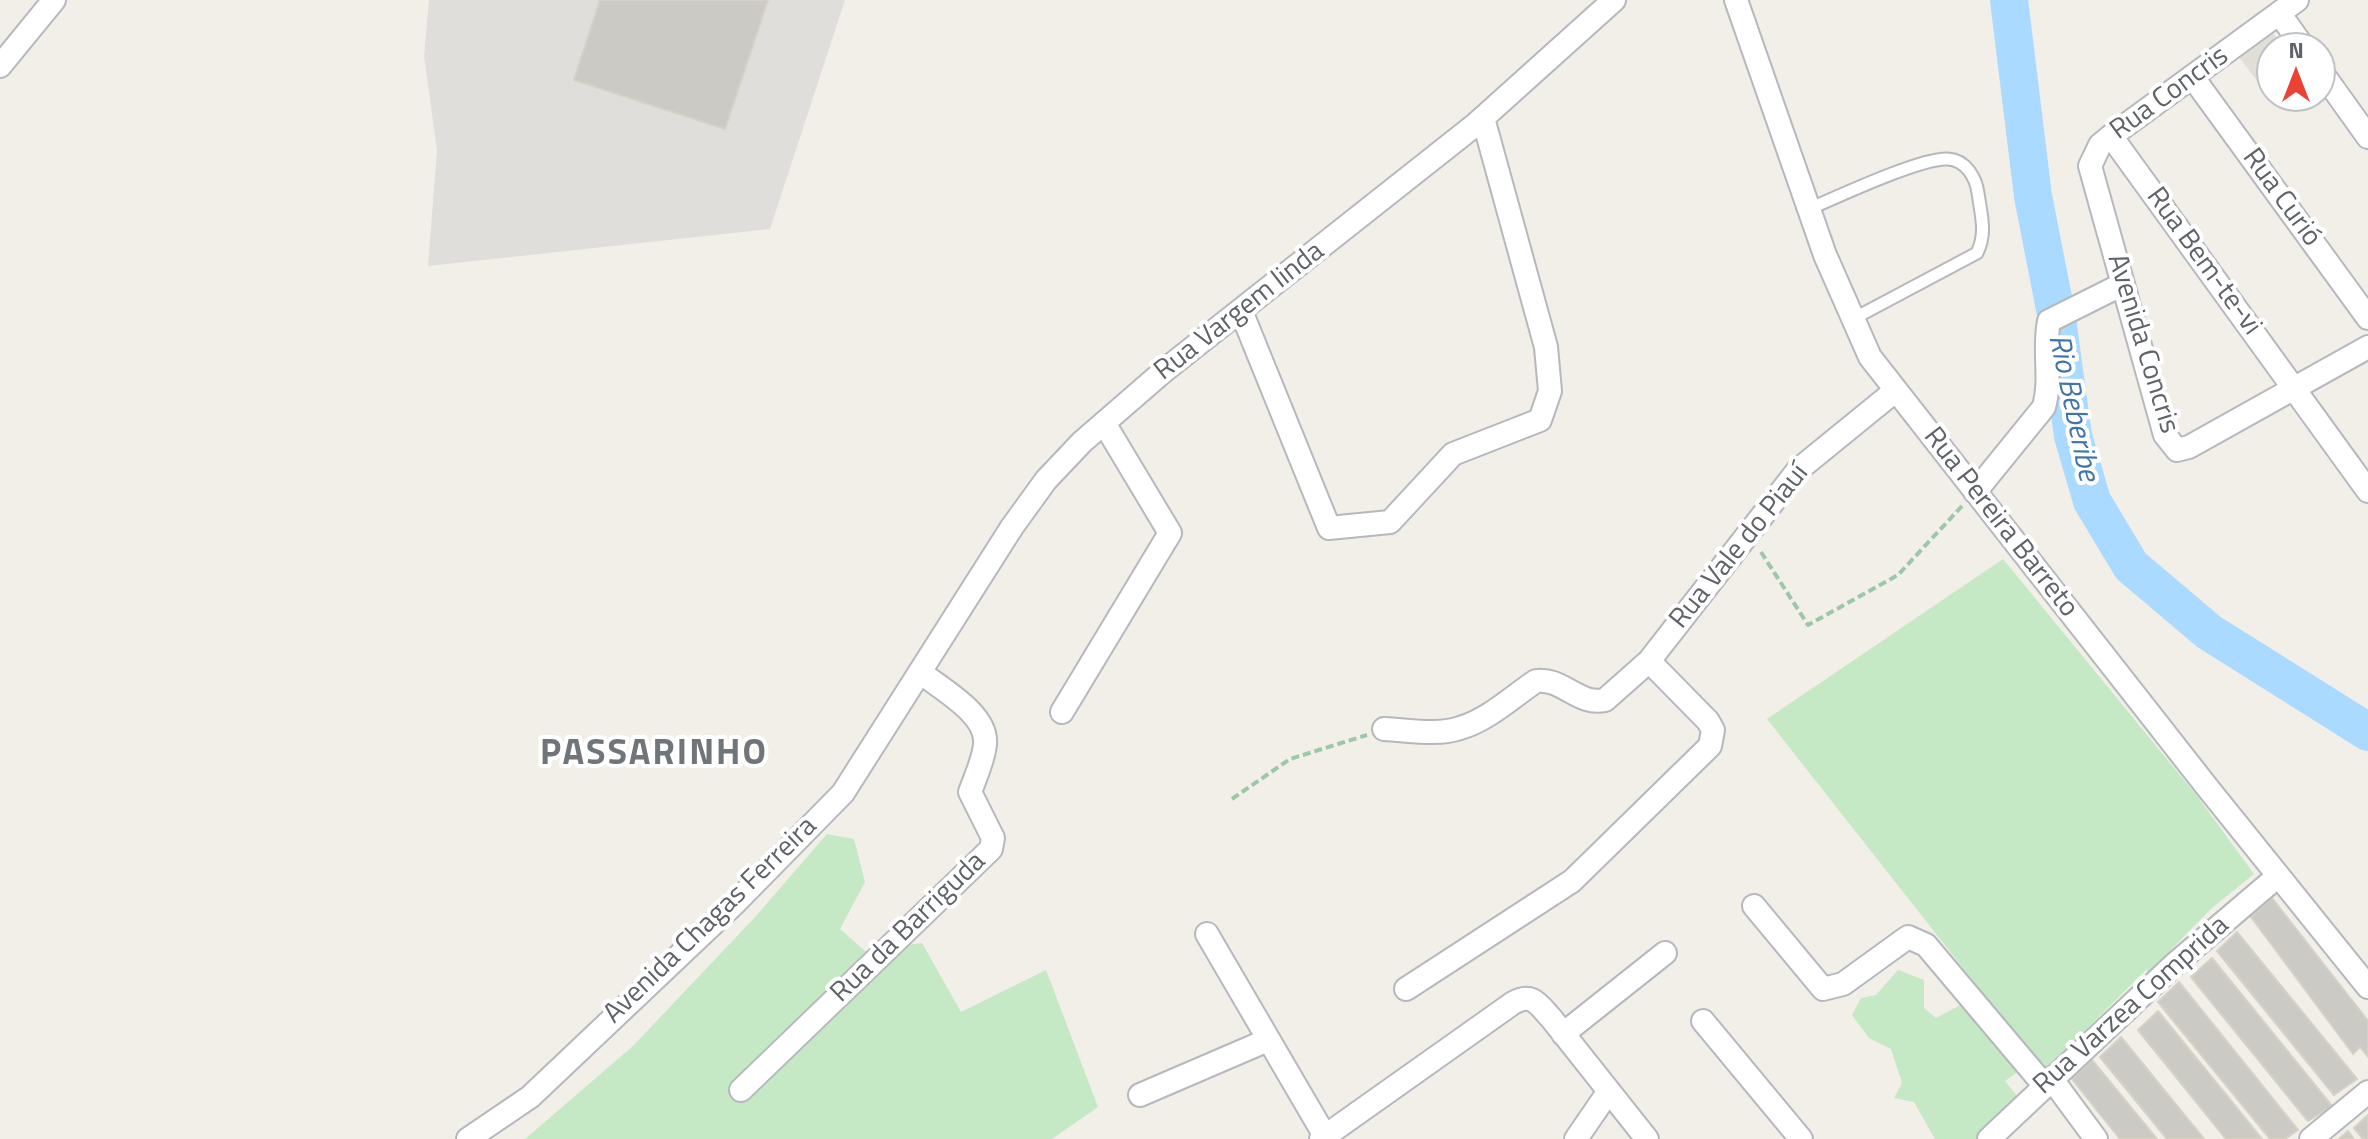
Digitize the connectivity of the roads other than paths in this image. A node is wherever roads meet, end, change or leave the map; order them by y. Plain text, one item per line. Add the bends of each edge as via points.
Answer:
1 (54, 0) edge
2 (1614, 0) edge
3 (1736, 0) edge
4 (2288, 6) edge
5 (2298, 32) edge
6 (0, 66) edge
7 (2194, 79) junction
8 (2336, 92) edge
9 (1483, 118) junction
10 (2111, 136) junction
11 (2368, 137) edge
12 (2090, 166) joint
13 (1809, 209) junction
14 (2123, 284) junction
15 (1241, 311) junction
16 (2368, 318) edge
17 (1851, 320) junction
18 (2368, 347) edge
19 (2294, 388) junction
20 (1895, 391) junction
21 (1104, 423) junction
22 (2360, 464) edge
23 (2368, 491) edge
24 (1975, 492) junction
25 (1655, 653) junction
26 (920, 672) junction
27 (1062, 712) dead end
28 (1384, 729) road end
29 (2278, 876) junction
30 (1754, 906) dead end
31 (1207, 934) dead end
32 (1665, 953) dead end
33 (2368, 987) edge
34 (1406, 989) dead end
35 (1703, 1021) dead end
36 (1563, 1034) junction
37 (1268, 1040) junction
38 (2047, 1082) junction
39 (741, 1090) dead end
40 (1609, 1091) junction
41 (2368, 1092) edge
42 (1140, 1095) dead end
43 (1323, 1138) edge
44 (468, 1139) edge
45 (1576, 1139) edge
46 (1647, 1139) edge
47 (1801, 1139) edge
48 (1989, 1139) edge
49 (2096, 1139) edge
50 (2311, 1139) edge

1 - 6 street
2 - 9 street, Rua Vargem linda
3 - 13 street, Rua Pereira Barreto
4 - 5 street
4 - 7 street, Rua Concris
7 - 10 street, Rua Concris
7 - 16 street, Rua Curió
8 - 11 street
9 - 15 street, Rua Vargem linda
9 - 15 street via 1546,347 1550,391 1540,420 1453,454 1390,522 1329,528
10 - 12 street, Rua Concris
10 - 19 street, Rua Bem-te-vi
12 - 14 street, Avenida Concris
13 - 17 street, Rua Pereira Barreto
13 - 17 lane via 1902,171 1948,159 1962,163 1976,180 1985,239 1977,253
14 - 19 street, Avenida Concris via 2165,435 2177,450
14 - 24 street via 2052,318 2046,337 2049,390 2044,407
15 - 21 street, Rua Vargem linda
17 - 20 street, Rua Pereira Barreto
18 - 19 street, Avenida Concris
19 - 22 street, Rua Bem-te-vi
20 - 24 street, Rua Pereira Barreto
20 - 25 street, Rua Vale do Piauí via 1798,470
21 - 26 street, Rua Vargem linda via 1046,480
21 - 27 street via 1170,533
22 - 23 street, Rua Bem-te-vi
24 - 29 street, Rua Pereira Barreto
25 - 28 street, Rua Vale do Piauí via 1605,700 1585,700 1545,680 1536,681 1460,729
25 - 34 street via 1708,721 1713,730 1710,746 1572,881
26 - 39 street, Rua da Barriguda via 984,730 985,746 970,792 993,838 991,849
26 - 44 street, Avenida Chagas Ferreira via 843,793 530,1097
29 - 33 street, Rua Pereira Barreto
29 - 38 street, Rua Varzea Comprida
30 - 38 street via 1823,989 1843,984 1895,943 1908,937 1917,940
31 - 37 street
32 - 36 street
35 - 47 street
36 - 40 street
36 - 43 street via 1527,997
37 - 42 street
37 - 43 street
38 - 48 street, Rua Varzea Comprida
38 - 49 street
40 - 45 street
40 - 46 street
41 - 50 street

